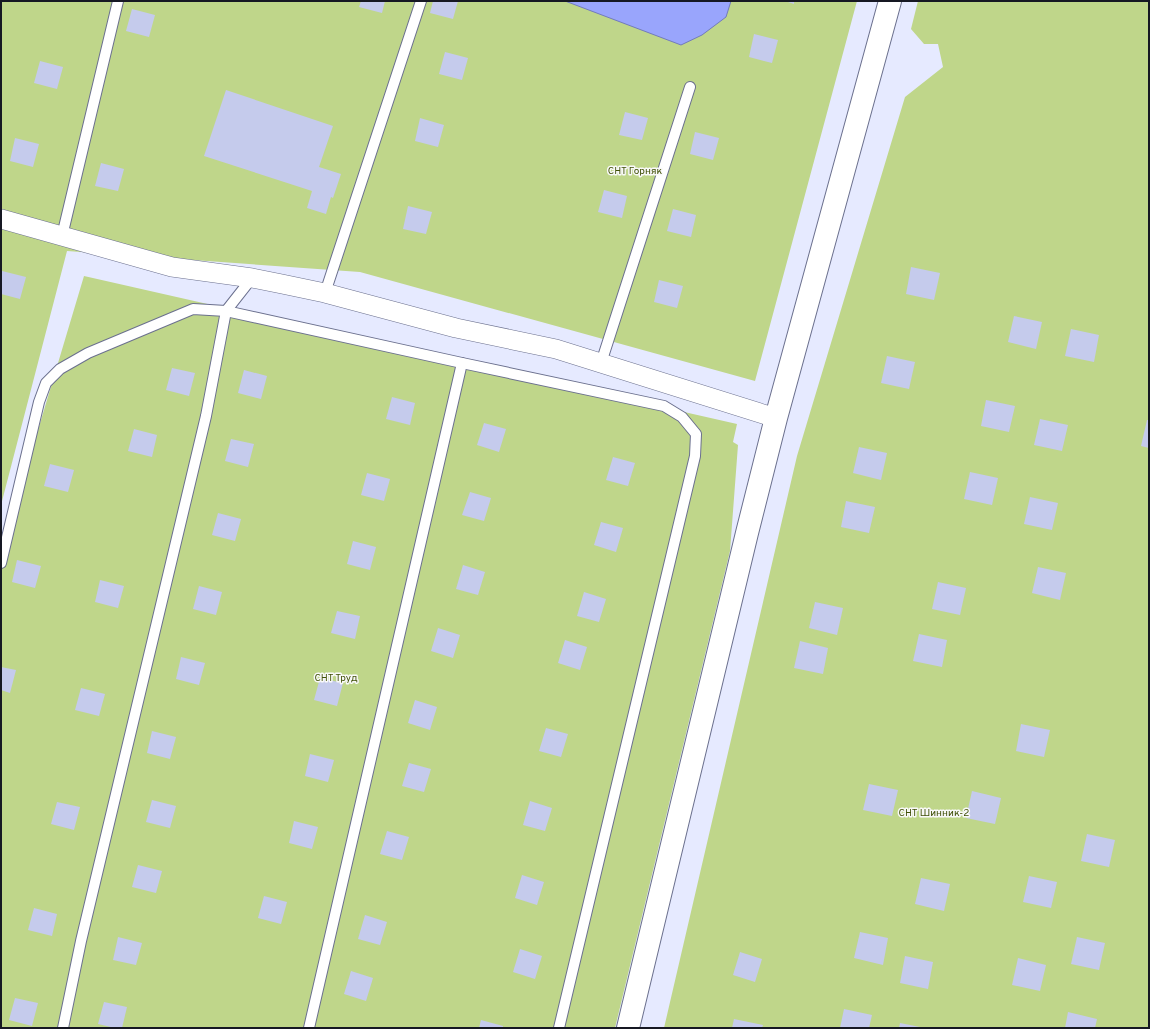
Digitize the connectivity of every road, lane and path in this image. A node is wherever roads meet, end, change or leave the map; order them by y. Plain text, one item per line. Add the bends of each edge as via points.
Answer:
1 (118, 1) edge
2 (421, 1) edge
3 (890, 1) edge
4 (690, 87) dead end
5 (1, 219) edge
6 (62, 236) junction
7 (252, 278) junction
8 (325, 293) junction
9 (226, 310) junction
10 (462, 363) junction
11 (601, 363) junction
12 (776, 418) junction
13 (1, 563) edge
14 (63, 1028) edge
15 (308, 1028) edge
16 (559, 1028) edge
17 (628, 1028) edge

1 - 6 lane
2 - 8 lane
3 - 12 street
4 - 11 lane
5 - 6 street
6 - 7 street via 172,267
7 - 8 street
7 - 9 lane
8 - 11 street via 456,328 556,349
9 - 10 lane
9 - 13 lane via 193,309 88,354 60,369 46,383 39,402
9 - 14 lane via 206,416 81,941
10 - 15 lane
10 - 16 lane via 664,406 682,417 696,434 695,456
11 - 12 street
12 - 17 street

